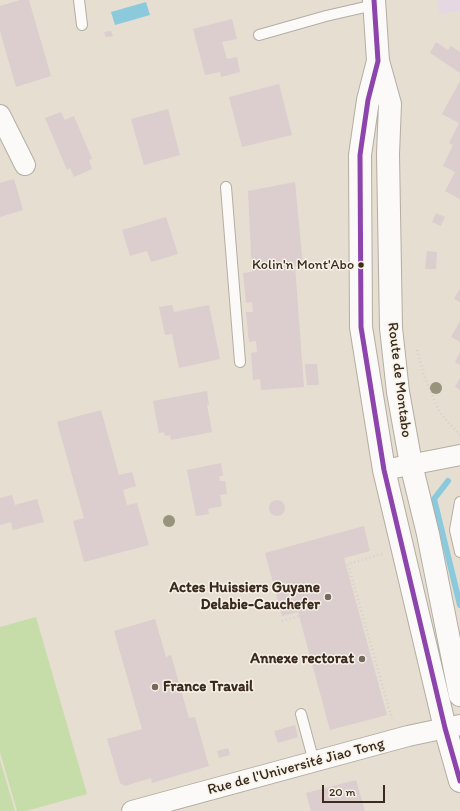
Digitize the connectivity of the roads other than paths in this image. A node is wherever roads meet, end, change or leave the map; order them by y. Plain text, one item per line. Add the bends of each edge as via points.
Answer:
1 (79, 0) edge
2 (374, 3) edge
3 (82, 25) dead end
4 (259, 35) dead end
5 (378, 61) junction
6 (0, 115) edge
7 (25, 165) dead end
8 (226, 187) dead end
9 (240, 362) dead end
10 (460, 455) edge
11 (411, 464) junction
12 (384, 470) junction
13 (460, 502) edge
14 (460, 552) edge
15 (460, 695) edge
16 (301, 714) dead end
17 (453, 727) edge
18 (314, 762) junction
19 (460, 781) edge
20 (132, 811) edge

1 - 3 lane
2 - 4 lane
2 - 5 main road, Route de Montabo
5 - 11 main road, Route de Montabo via 390,104 388,154 391,328 398,392
5 - 12 main road, Route de Montabo via 368,100 360,155 361,328
6 - 7 street
8 - 9 lane
10 - 11 street
11 - 12 street
11 - 15 main road, Route de Montabo via 428,534
12 - 17 main road, Route de Montabo
13 - 14 lane via 455,530
16 - 18 lane
17 - 18 street, Rue de l'Université Jiao Tong via 408,736
17 - 19 main road, Route de Montabo
18 - 20 street, Rue de l'Université Jiao Tong

